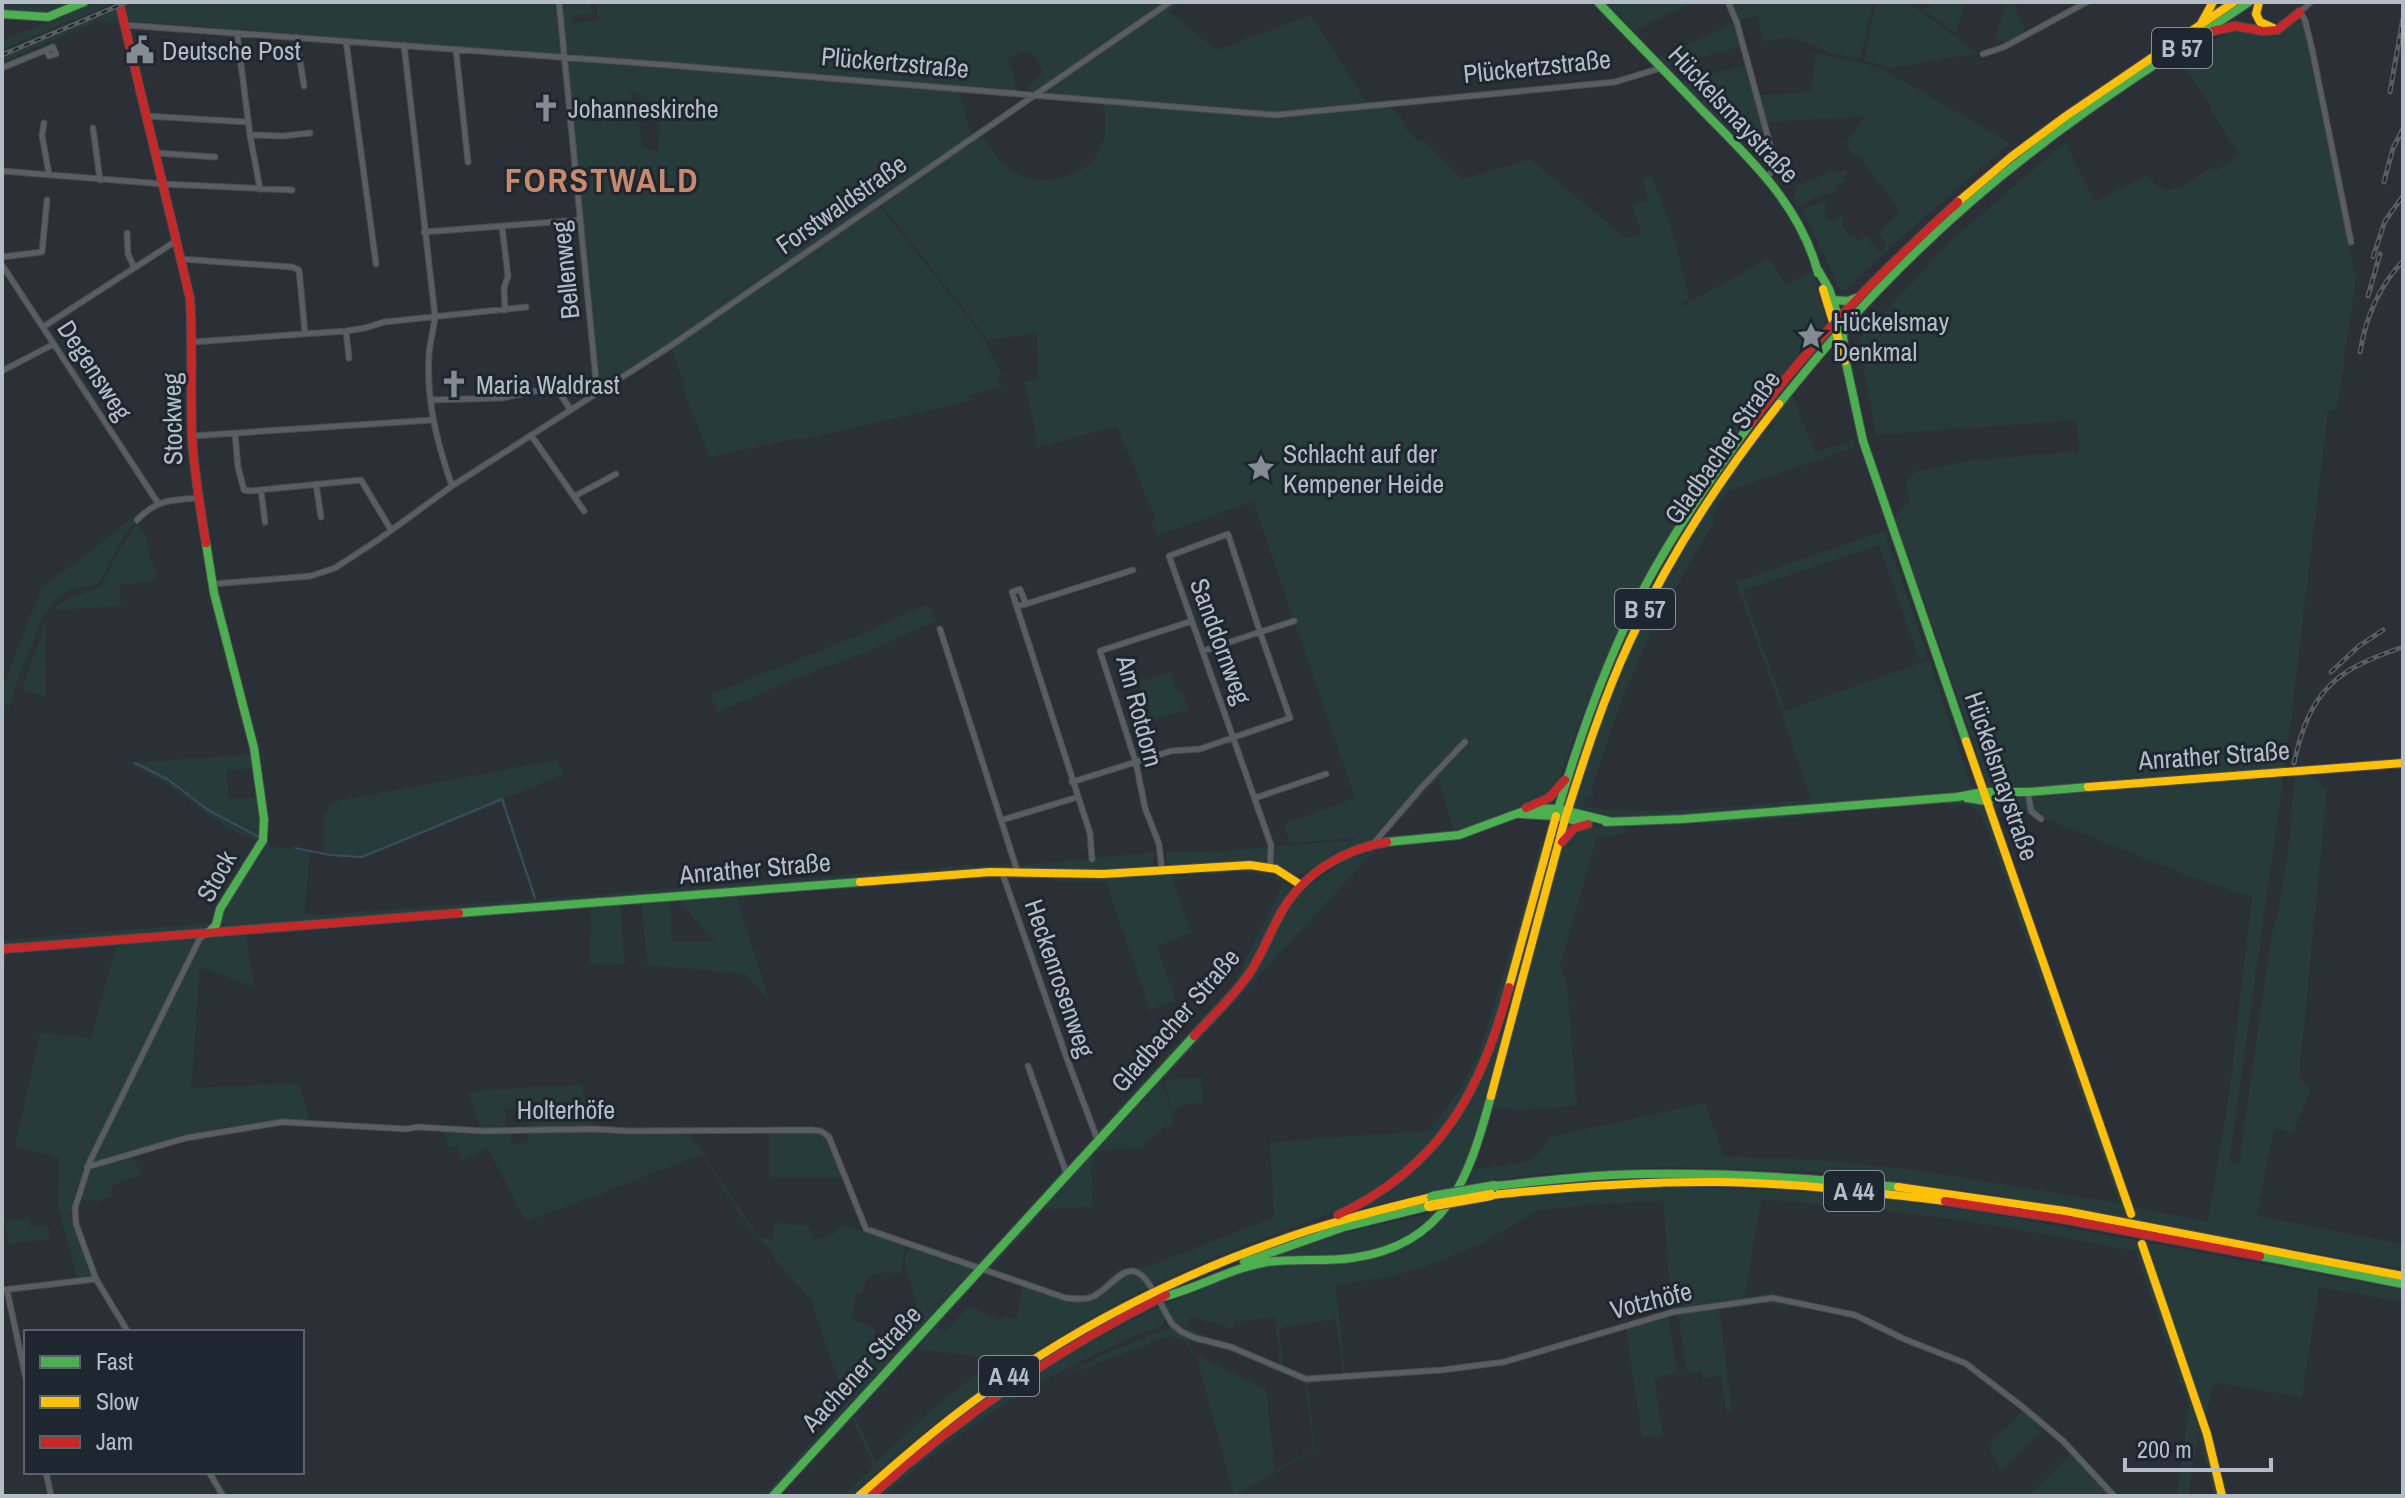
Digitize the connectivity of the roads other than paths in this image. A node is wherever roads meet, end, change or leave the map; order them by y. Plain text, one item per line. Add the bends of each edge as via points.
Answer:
1 (84, 2) edge
2 (119, 2) edge
3 (559, 2) edge
4 (1170, 2) edge
5 (1598, 2) edge
6 (1728, 2) edge
7 (2087, 2) edge
8 (2213, 2) edge
9 (2234, 2) edge
10 (2249, 2) edge
11 (2259, 2) edge
12 (2311, 2) edge
13 (2300, 12) junction
14 (2, 14) edge
15 (124, 25) junction
16 (2282, 27) junction
17 (2202, 30) junction
18 (237, 33) junction
19 (296, 37) junction
20 (346, 41) junction
21 (404, 45) junction
22 (46, 50) dead end
23 (456, 50) junction
24 (1983, 54) dead end
25 (565, 58) junction
26 (2, 68) edge
27 (1661, 68) junction
28 (304, 86) dead end
29 (1034, 95) junction
30 (145, 116) junction
31 (248, 122) junction
32 (44, 123) dead end
33 (93, 128) dead end
34 (310, 133) dead end
35 (250, 135) junction
36 (155, 153) junction
37 (215, 157) dead end
38 (468, 162) dead end
39 (2, 171) edge
40 (49, 174) junction
41 (1767, 177) junction
42 (100, 180) junction
43 (163, 184) junction
44 (260, 189) junction
45 (292, 190) dead end
46 (47, 200) dead end
47 (580, 220) junction
48 (502, 226) junction
49 (424, 232) junction
50 (127, 233) dead end
51 (176, 241) junction
52 (2351, 242) dead end
53 (2, 257) edge
54 (180, 259) junction
55 (376, 264) dead end
56 (2, 265) edge
57 (134, 267) junction
58 (1818, 270) junction
59 (1860, 296) junction
60 (1833, 300) junction
61 (526, 307) dead end
62 (505, 310) junction
63 (435, 316) junction
64 (43, 327) junction
65 (1837, 328) junction
66 (346, 331) junction
67 (305, 333) junction
68 (193, 342) junction
69 (54, 344) junction
70 (1821, 350) junction
71 (1841, 352) junction
72 (349, 358) dead end
73 (1846, 363) junction
74 (2, 371) edge
75 (597, 391) junction
76 (431, 400) junction
77 (570, 409) junction
78 (432, 420) junction
79 (235, 434) junction
80 (531, 435) junction
81 (192, 436) junction
82 (616, 474) dead end
83 (316, 484) junction
84 (452, 486) junction
85 (261, 490) junction
86 (575, 496) junction
87 (198, 498) junction
88 (158, 503) junction
89 (584, 511) dead end
90 (321, 517) dead end
91 (137, 520) dead end
92 (265, 522) dead end
93 (391, 530) junction
94 (1133, 570) dead end
95 (212, 585) junction
96 (1026, 604) junction
97 (1017, 606) junction
98 (1192, 621) junction
99 (1294, 621) dead end
100 (940, 629) dead end
101 (1260, 632) junction
102 (1203, 651) junction
103 (1234, 738) junction
104 (1465, 742) dead end
105 (1136, 763) junction
106 (2403, 763) edge
107 (1326, 774) dead end
108 (1568, 777) junction
109 (1072, 782) junction
110 (2028, 792) junction
111 (1984, 796) junction
112 (1078, 797) junction
113 (1255, 798) junction
114 (1526, 808) junction
115 (1561, 814) junction
116 (1498, 819) junction
117 (2041, 819) dead end
118 (1002, 820) junction
119 (1608, 821) junction
120 (1588, 824) junction
121 (263, 838) joint
122 (1373, 844) junction
123 (1557, 850) junction
124 (1092, 859) dead end
125 (1016, 867) dead end
126 (1270, 868) junction
127 (1162, 871) junction
128 (1002, 872) junction
129 (1301, 885) junction
130 (205, 935) junction
131 (2, 949) edge
132 (1028, 1066) dead end
133 (1098, 1141) junction
134 (87, 1167) junction
135 (1067, 1175) junction
136 (1430, 1202) junction
137 (2129, 1208) dead end
138 (2142, 1244) dead end
139 (2218, 1245) junction
140 (1259, 1247) junction
141 (983, 1267) junction
142 (2403, 1276) edge
143 (96, 1279) junction
144 (2403, 1284) edge
145 (1151, 1287) dead end
146 (4, 1290) edge
147 (1162, 1301) junction
148 (127, 1330) edge
149 (24, 1371) edge
150 (46, 1474) edge
151 (210, 1474) edge
152 (51, 1496) edge
153 (223, 1496) edge
154 (773, 1496) edge
155 (859, 1496) edge
156 (871, 1496) edge
157 (2114, 1496) edge
158 (2222, 1496) edge

1 - 14 main road via 48,17
2 - 15 main road, Stockweg
3 - 25 street, Bellenweg
4 - 29 street, Forstwaldstraße
5 - 27 main road, Hückelsmaystraße
6 - 41 street via 1776,167
7 - 24 street
8 - 17 main road
9 - 17 main road, Gladbacher Straße / B 57
10 - 17 main road, Gladbacher Straße / B 57
11 - 16 main road via 2260,22
12 - 13 street
13 - 16 main road
13 - 52 street
15 - 18 street, Plückertzstraße
15 - 30 main road, Stockweg
16 - 17 main road
17 - 59 main road, Gladbacher Straße / B 57 via 2079,106 2012,156
17 - 65 main road, Gladbacher Straße / B 57 via 2017,163
18 - 19 street, Plückertzstraße
18 - 31 street
19 - 20 street, Plückertzstraße
19 - 28 street
20 - 21 street, Plückertzstraße
20 - 55 street
21 - 23 street, Plückertzstraße
21 - 49 street
22 - 26 street
23 - 25 street, Plückertzstraße
23 - 38 street
25 - 29 street, Plückertzstraße
25 - 47 street, Bellenweg
27 - 29 street, Plückertzstraße via 1615,82 1275,115
27 - 41 main road, Hückelsmaystraße
29 - 75 street, Forstwaldstraße
30 - 31 street
30 - 36 main road, Stockweg
31 - 35 street
32 - 40 street
33 - 42 street
34 - 35 street
35 - 44 street
36 - 37 street
36 - 43 main road, Stockweg
39 - 40 street
40 - 42 street
41 - 58 main road, Hückelsmaystraße via 1802,227
42 - 43 street
43 - 44 street
43 - 51 main road, Stockweg
44 - 45 street
46 - 53 street via 42,252
47 - 48 street
47 - 75 street, Bellenweg
48 - 49 street
48 - 62 street via 508,276
49 - 63 street
50 - 57 street
51 - 54 main road, Stockweg
51 - 57 street
54 - 67 street via 299,270
54 - 68 main road, Stockweg
56 - 64 street, Degensweg
57 - 64 street
58 - 60 main road, Hückelsmaystraße
58 - 65 main road, Hückelsmaystraße
59 - 60 main road
59 - 65 main road, Gladbacher Straße / B 57
60 - 65 main road, Hückelsmaystraße
61 - 62 street
62 - 63 street
63 - 66 street
63 - 76 street
64 - 69 street, Degensweg
65 - 70 main road, Gladbacher Straße / B 57
65 - 71 main road, Hückelsmaystraße
65 - 73 main road, Hückelsmaystraße via 1847,350
65 - 108 main road, Gladbacher Straße / B 57 via 1811,350 1746,432 1673,538 1621,635
66 - 67 street
66 - 72 street
67 - 68 street
68 - 81 main road, Stockweg
69 - 74 street
69 - 88 street, Degensweg
70 - 71 main road
70 - 115 main road, Gladbacher Straße / B 57 via 1722,481 1655,590 1613,678
71 - 73 main road, Hückelsmaystraße
73 - 111 main road, Hückelsmaystraße via 1863,441
75 - 77 street, Forstwaldstraße
76 - 77 street via 502,398 556,387
76 - 78 street
77 - 80 street, Forstwaldstraße
78 - 79 street
78 - 84 street
79 - 81 street
79 - 85 street via 241,485 244,490
80 - 84 street, Forstwaldstraße
80 - 86 street
81 - 87 main road, Stockweg
82 - 86 street
83 - 85 street
83 - 90 street
83 - 93 street via 361,480
84 - 93 street, Forstwaldstraße
85 - 92 street
86 - 89 street
87 - 88 street
87 - 95 main road, Stockweg
88 - 91 street
93 - 95 street, Forstwaldstraße via 335,568 311,576
94 - 96 street
95 - 121 main road, Stockweg via 254,748
96 - 97 street
96 - 97 street via 1020,589 1012,592
97 - 109 street
98 - 101 street, Sanddornweg via 1169,556 1228,534
98 - 102 street, Sanddornweg
98 - 105 street, Am Rotdorn via 1100,651
99 - 101 street
100 - 118 street
101 - 102 street
101 - 103 street via 1290,718
102 - 103 street, Sanddornweg
103 - 105 street
103 - 113 street, Sanddornweg
104 - 122 street, Gladbacher Straße
105 - 109 street
105 - 127 street, Am Rotdorn
106 - 110 main road, Anrather Straße
107 - 113 street
108 - 114 main road via 1545,803
108 - 115 main road, Gladbacher Straße / B 57
109 - 112 street
110 - 111 main road, Anrather Straße
110 - 117 street via 2031,811
111 - 119 main road, Anrather Straße
111 - 137 main road, Hückelsmaystraße
112 - 118 street
112 - 124 street
113 - 126 street, Sanddornweg via 1272,849
114 - 115 main road, Anrather Straße
114 - 116 main road, Anrather Straße
115 - 116 main road, Anrather Straße via 1520,813
115 - 119 main road, Anrather Straße
115 - 120 main road, Anrather Straße
115 - 123 main road
115 - 140 main road via 1493,1041 1459,1115 1429,1152 1379,1193 1351,1210
116 - 122 main road, Anrather Straße via 1457,836
118 - 125 street
119 - 120 main road, Anrather Straße
120 - 123 main road via 1574,828
121 - 130 main road, Stock via 221,907 216,925
122 - 129 main road, Gladbacher Straße via 1338,857
123 - 147 main road via 1474,1159 1445,1210 1412,1237 1381,1252 1264,1263
126 - 127 main road, Anrather Straße
126 - 129 main road, Anrather Straße
127 - 128 main road, Anrather Straße
128 - 130 main road, Anrather Straße
128 - 133 street, Heckenrosenweg
129 - 133 main road, Gladbacher Straße via 1235,991
130 - 131 main road
130 - 134 street
132 - 135 street
133 - 135 main road, Gladbacher Straße
134 - 141 street, Holterhöfe via 186,1138 282,1122 484,1131 821,1131 829,1137 866,1229
134 - 143 street via 74,1216
135 - 141 main road, Gladbacher Straße
136 - 139 main road, A 44, bridge via 1564,1178 1644,1173 1788,1177 1985,1199
136 - 140 main road, A 44 via 1341,1220
136 - 147 main road, A 44 via 1219,1271
138 - 158 main road via 2210,1444
139 - 142 main road, A 44
139 - 144 main road, A 44
140 - 155 main road, A 44 via 1140,1299 1038,1356 939,1427
141 - 145 street via 1073,1299 1094,1296 1126,1272 1141,1275
141 - 154 main road, Aachener Straße
143 - 146 street
143 - 148 street
146 - 149 street
147 - 156 main road, A 44 via 1092,1334 1017,1380
147 - 157 street, Votzhöfe via 1172,1324 1182,1332 1306,1379 1504,1362 1673,1312 1773,1298 1855,1315 1965,1363 2063,1441
150 - 152 street
151 - 153 street

